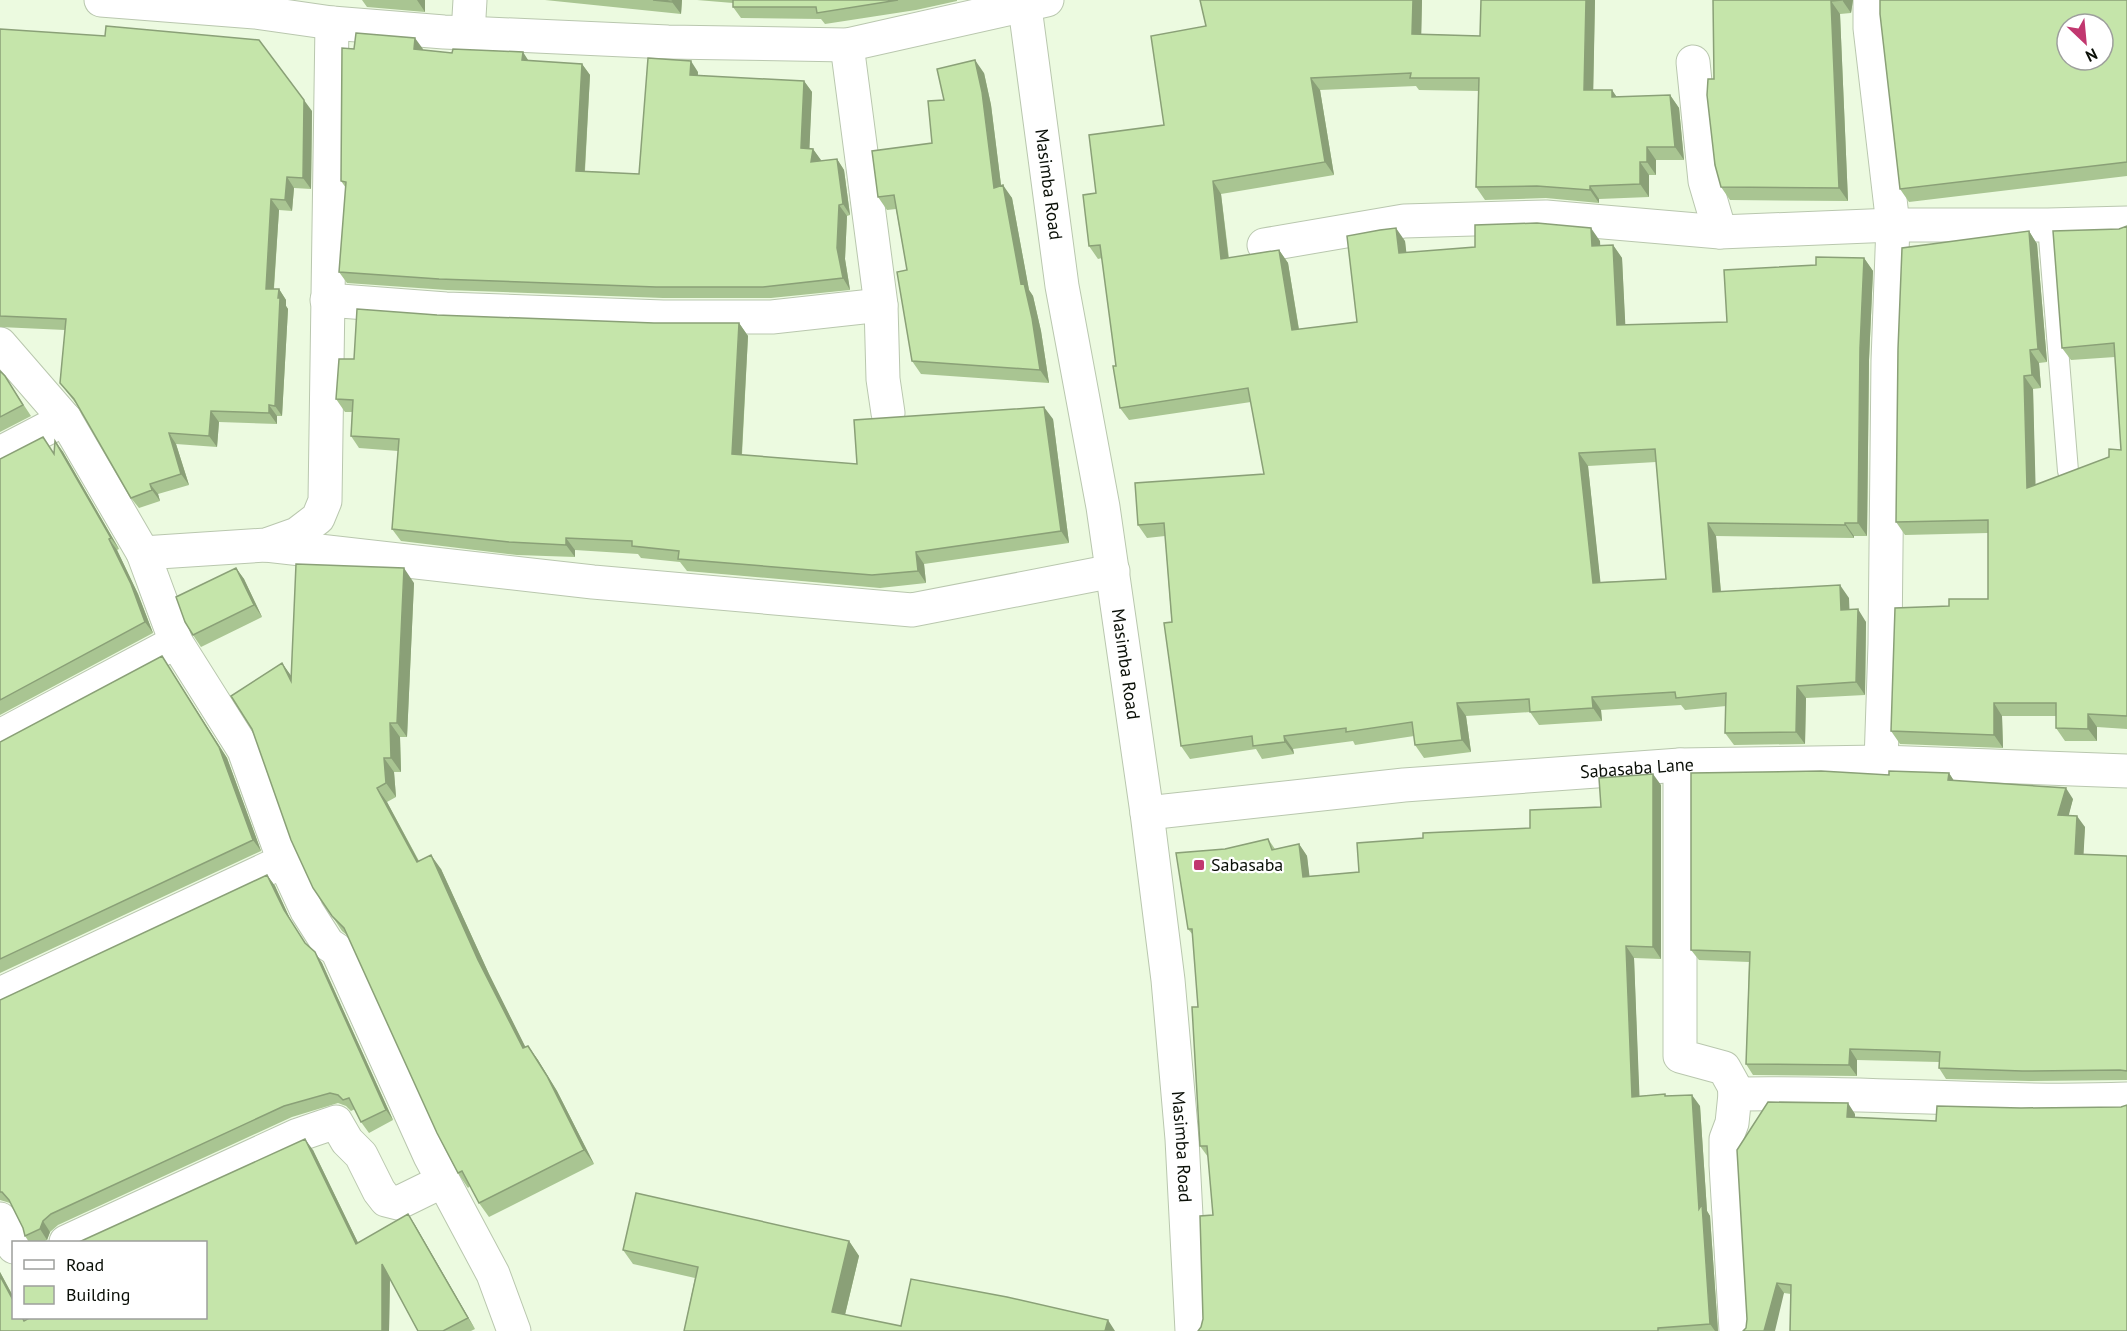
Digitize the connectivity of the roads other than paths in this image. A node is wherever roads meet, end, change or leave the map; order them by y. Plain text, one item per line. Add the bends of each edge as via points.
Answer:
1 (101, 0) edge
2 (470, 0) edge
3 (1870, 0) edge
4 (1032, 1) edge
5 (332, 23) junction
6 (468, 33) junction
7 (847, 45) junction
8 (1693, 62) dead end
9 (2127, 223) edge
10 (1893, 225) junction
11 (2048, 225) junction
12 (1720, 232) junction
13 (1264, 245) dead end
14 (327, 300) junction
15 (880, 304) junction
16 (0, 344) edge
17 (888, 413) dead end
18 (65, 419) junction
19 (0, 453) edge
20 (2068, 471) edge
21 (266, 544) junction
22 (143, 553) junction
23 (1113, 571) junction
24 (176, 642) junction
25 (0, 736) edge
26 (1881, 762) junction
27 (1680, 765) junction
28 (2127, 771) edge
29 (1147, 813) junction
30 (284, 861) junction
31 (0, 994) edge
32 (1735, 1094) junction
33 (2127, 1099) edge
34 (443, 1182) junction
35 (0, 1219) edge
36 (68, 1241) edge
37 (12, 1243) edge
38 (514, 1331) edge
39 (1192, 1331) edge
40 (1736, 1331) edge

1 - 5 street via 255,12
2 - 6 street
3 - 10 street
4 - 7 street
4 - 23 street, Masimba Road via 1062,285
5 - 6 street
5 - 14 street
6 - 7 street
7 - 15 street
8 - 12 street via 1705,181
9 - 11 street
10 - 11 street
10 - 12 street
10 - 26 street
11 - 20 lane
12 - 13 street via 1534,217 1404,221
14 - 15 street via 663,317 772,317
14 - 21 street via 325,501 318,518 297,534
15 - 17 street
16 - 18 street
18 - 19 street
18 - 22 street
21 - 22 street
21 - 23 street via 593,582 912,610
22 - 24 street
23 - 29 street, Masimba Road
24 - 25 street
24 - 30 street via 244,750
26 - 27 street, Sabasaba Lane
26 - 28 street, Sabasaba Lane
27 - 29 street, Sabasaba Lane via 1404,785
27 - 32 street via 1680,1056 1724,1068
29 - 39 street, Masimba Road via 1168,980 1182,1139
30 - 31 street
30 - 34 street via 307,911 328,944 337,950
32 - 33 street
32 - 40 street via 1726,1139 1726,1165
34 - 36 street via 398,1203 386,1200 361,1155 336,1122
34 - 38 street via 493,1274
35 - 37 street

